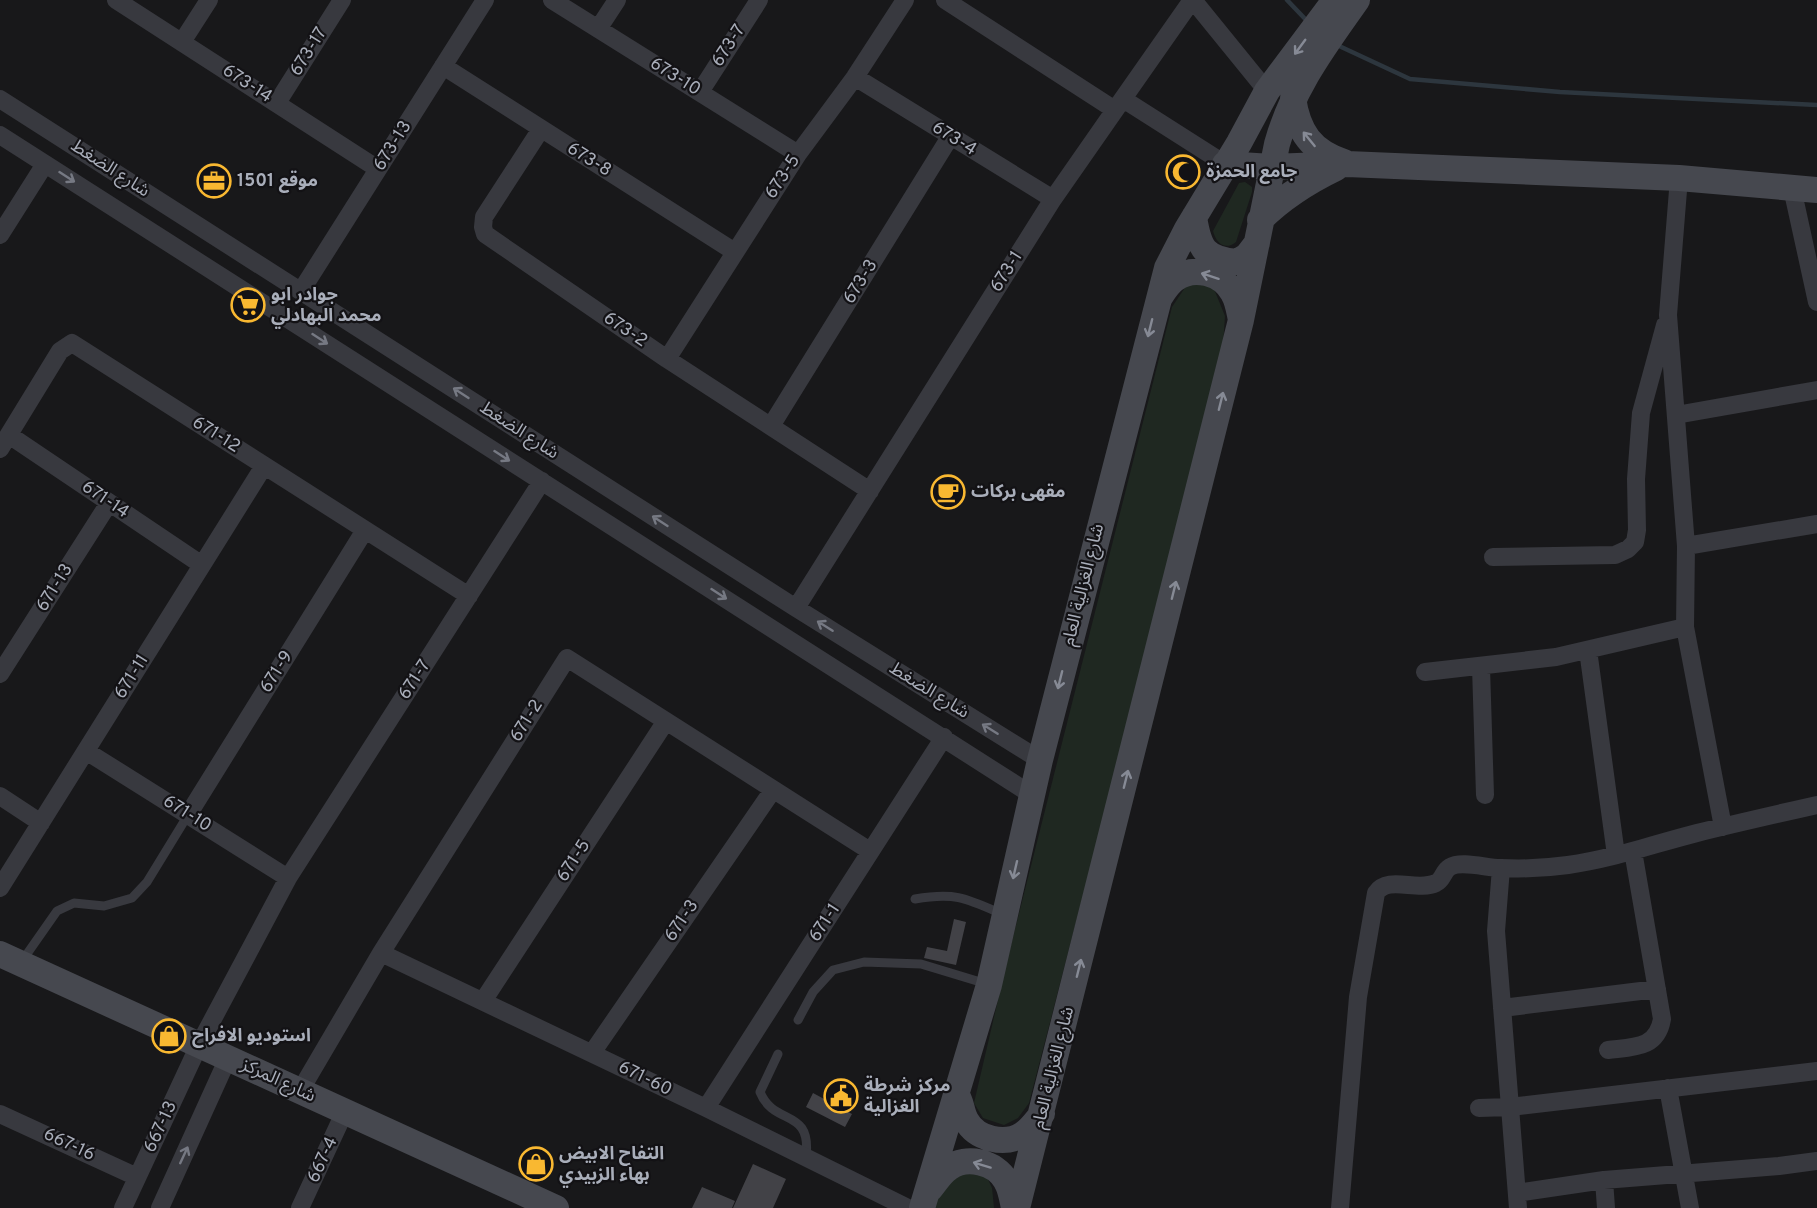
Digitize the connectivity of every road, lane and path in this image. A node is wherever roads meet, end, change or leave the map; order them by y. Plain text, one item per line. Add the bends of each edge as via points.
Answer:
1 (116, 0) edge
2 (208, 0) edge
3 (342, 0) edge
4 (485, 0) edge
5 (552, 0) edge
6 (617, 0) edge
7 (759, 0) edge
8 (905, 0) edge
9 (945, 0) edge
10 (1193, 0) edge
11 (1335, 0) edge
12 (1357, 0) edge
13 (598, 29) junction
14 (182, 42) junction
15 (443, 66) junction
16 (855, 77) junction
17 (700, 92) junction
18 (1267, 92) junction
19 (1293, 98) junction
20 (0, 99) edge
21 (277, 103) junction
22 (1119, 104) junction
23 (36, 122) junction
24 (541, 129) junction
25 (0, 135) edge
26 (950, 137) junction
27 (21, 148) junction
28 (798, 154) junction
29 (45, 164) junction
30 (1226, 164) junction
31 (1347, 164) junction
32 (1272, 166) junction
33 (378, 169) junction
34 (1679, 178) junction
35 (1805, 189) edge
36 (1053, 199) junction
37 (1194, 217) junction
38 (1258, 232) junction
39 (0, 235) edge
40 (735, 252) junction
41 (301, 291) junction
42 (1157, 301) junction
43 (1817, 302) edge
44 (1668, 315) junction
45 (1241, 320) junction
46 (667, 359) junction
47 (1817, 390) edge
48 (1676, 415) junction
49 (771, 426) junction
50 (4, 442) edge
51 (264, 466) junction
52 (542, 481) junction
53 (870, 491) junction
54 (109, 502) junction
55 (1817, 524) edge
56 (365, 530) junction
57 (698, 545) junction
58 (1686, 546) junction
59 (1493, 557) dead end
60 (202, 566) junction
61 (682, 571) junction
62 (469, 596) junction
63 (796, 608) junction
64 (1685, 627) junction
65 (1587, 650) junction
66 (1481, 667) junction
67 (1425, 672) dead end
68 (0, 674) edge
69 (666, 721) junction
70 (944, 737) junction
71 (86, 751) junction
72 (1040, 760) junction
73 (773, 790) junction
74 (1032, 795) junction
75 (1485, 795) dead end
76 (0, 796) edge
77 (1816, 809) edge
78 (188, 815) junction
79 (41, 822) junction
80 (1723, 827) junction
81 (870, 851) junction
82 (1624, 853) junction
83 (1501, 868) junction
84 (288, 878) junction
85 (0, 888) edge
86 (915, 899) dead end
87 (1005, 915) junction
88 (381, 953) junction
89 (10, 959) edge
90 (989, 985) junction
91 (1657, 989) junction
92 (483, 1001) junction
93 (1502, 1008) junction
94 (798, 1020) dead end
95 (199, 1045) junction
96 (1608, 1050) dead end
97 (592, 1053) junction
98 (778, 1054) dead end
99 (228, 1058) junction
100 (1817, 1071) edge
101 (1668, 1088) junction
102 (300, 1091) junction
103 (956, 1094) junction
104 (1510, 1107) junction
105 (706, 1108) junction
106 (1479, 1108) dead end
107 (345, 1112) junction
108 (0, 1114) edge
109 (1042, 1114) junction
110 (806, 1157) junction
111 (1817, 1161) edge
112 (1684, 1173) junction
113 (137, 1177) junction
114 (1604, 1180) junction
115 (1517, 1200) edge
116 (919, 1203) edge
117 (123, 1208) edge
118 (159, 1208) edge
119 (300, 1208) edge
120 (556, 1208) edge
121 (1016, 1208) edge
122 (1340, 1208) edge
123 (1606, 1208) edge
124 (1690, 1208) edge

1 - 14 street, 673-14
2 - 14 street
3 - 21 street, 673-17
4 - 15 street, 673-13
5 - 13 street, 673-10
6 - 13 street
7 - 17 street, 673-7
8 - 16 street, 673-5
9 - 22 street
10 - 18 street
10 - 22 street, 673-1
11 -> 18 main road, شارع الغزالية العام
12 - 19 main road, شارع الغزالية العام
13 - 17 street, 673-10
14 - 21 street, 673-14
15 - 24 street, 673-8
15 - 33 street, 673-13
16 - 26 street, 673-4
16 - 28 street, 673-5
17 - 28 street, 673-10
18 - 30 main road, شارع الغزالية العام
31 -> 19 main road via 1315,147 1303,133
19 - 32 main road, شارع الغزالية العام
20 - 23 street, شارع الضغط
21 - 33 street, 673-14
22 - 30 street
22 - 36 street, 673-1
23 - 27 street
23 - 41 street, شارع الضغط
24 - 40 street, 673-8
24 - 46 street, 673-2 via 484,217 485,234
25 - 27 street, شارع الضغط
26 - 36 street, 673-4
26 - 49 street, 673-3
27 - 29 street, شارع الضغط
28 - 40 street, 673-5
29 - 39 street
29 -> 52 street, شارع الضغط
30 - 32 main road
30 - 37 main road, شارع الغزالية العام
31 - 32 main road
31 - 34 main road
31 - 38 main road via 1300,186 1279,202
32 - 38 main road, شارع الغزالية العام
33 - 41 street, 673-13
34 - 35 main road
34 - 44 street
35 - 43 street
36 - 53 street, 673-1
37 - 38 main road via 1198,241 1222,261 1237,262 1246,255
37 - 42 main road, شارع الغزالية العام via 1167,268
38 - 45 main road, شارع الغزالية العام
40 - 46 street, 673-5
57 -> 41 street, شارع الضغط
45 -> 42 main road via 1232,291 1213,275 1183,274
42 -> 72 main road, شارع الغزالية العام
44 - 48 street
44 - 59 street via 1641,413 1635,542 1615,555
109 -> 45 main road, شارع الغزالية العام
46 - 49 street, 673-2
47 - 48 street
48 - 58 street
49 - 53 street, 673-2
50 - 51 street, 671-12 via 60,351 72,343
50 - 54 street, 671-14
51 - 56 street, 671-12
51 - 60 street, 671-11
52 - 61 street, شارع الضغط
52 - 62 street, 671-7
53 - 63 street, 673-1
54 - 60 street, 671-14
54 - 68 street, 671-13
55 - 58 street
56 - 62 street, 671-12
56 - 78 street, 671-9
57 - 61 street
57 - 63 street, شارع الضغط
58 - 64 street
60 - 71 street, 671-11
61 -> 70 street, شارع الضغط
62 - 84 street, 671-7
72 -> 63 street, شارع الضغط
64 - 65 street
64 - 80 street
65 - 66 street
65 - 82 street
66 - 67 street
66 - 75 street
69 - 73 street, 671-2
69 - 88 street, 671-2 via 567,658
69 - 92 street, 671-5
70 - 74 street, شارع الضغط
70 - 81 street, 671-1
71 - 78 street, 671-10
71 - 79 street, 671-11
72 - 74 main road, شارع الغزالية العام
73 - 81 street, 671-2
73 - 97 street, 671-3
74 -> 87 main road, شارع الغزالية العام
76 - 79 street
77 - 80 street
78 - 84 street, 671-10
78 - 89 lane via 147,882 132,898 104,906 74,903 57,911
79 - 85 street, 671-11
80 - 82 street
81 - 105 street, 671-1
82 - 83 street via 1568,865
82 - 91 street
83 - 93 street via 1496,931
83 - 122 street via 1459,864 1450,867 1434,884 1388,885 1376,893 1358,997
84 - 95 street, 671-7
86 - 87 lane via 940,895 966,898
87 - 90 main road, شارع الغزالية العام
88 - 92 street, 671-60
88 - 102 street, 671-2
89 - 95 main road, شارع المركز
90 - 94 lane via 921,964 864,962 833,970 813,992
90 - 103 main road, شارع الغزالية العام
91 - 93 street
91 - 96 street via 1662,1018 1656,1036 1636,1046
92 - 97 street, 671-60
93 - 104 street
95 - 99 main road, شارع المركز
95 - 113 street, 667-13
97 - 105 street, 671-60
98 - 110 lane via 760,1092 764,1102 803,1127 808,1142
99 - 102 main road, شارع المركز
118 -> 99 street, 667-13
100 - 101 street
101 - 104 street
101 - 112 street
102 - 107 main road, شارع المركز
103 - 109 main road via 966,1122 986,1137 1002,1141 1025,1133
103 - 116 main road, شارع الغزالية العام
104 - 106 street
104 - 115 street
105 - 110 street, 671-60
107 - 119 street, 667-4
107 - 120 main road, شارع المركز
108 - 113 street, 667-16
109 - 121 main road, شارع الغزالية العام
110 - 116 street, 671-60
111 - 112 street
112 - 114 street
112 - 124 street
113 - 117 street, 667-13
114 - 115 street
114 - 123 street
121 -> 116 main road via 1005,1179 997,1170 969,1161 946,1169

